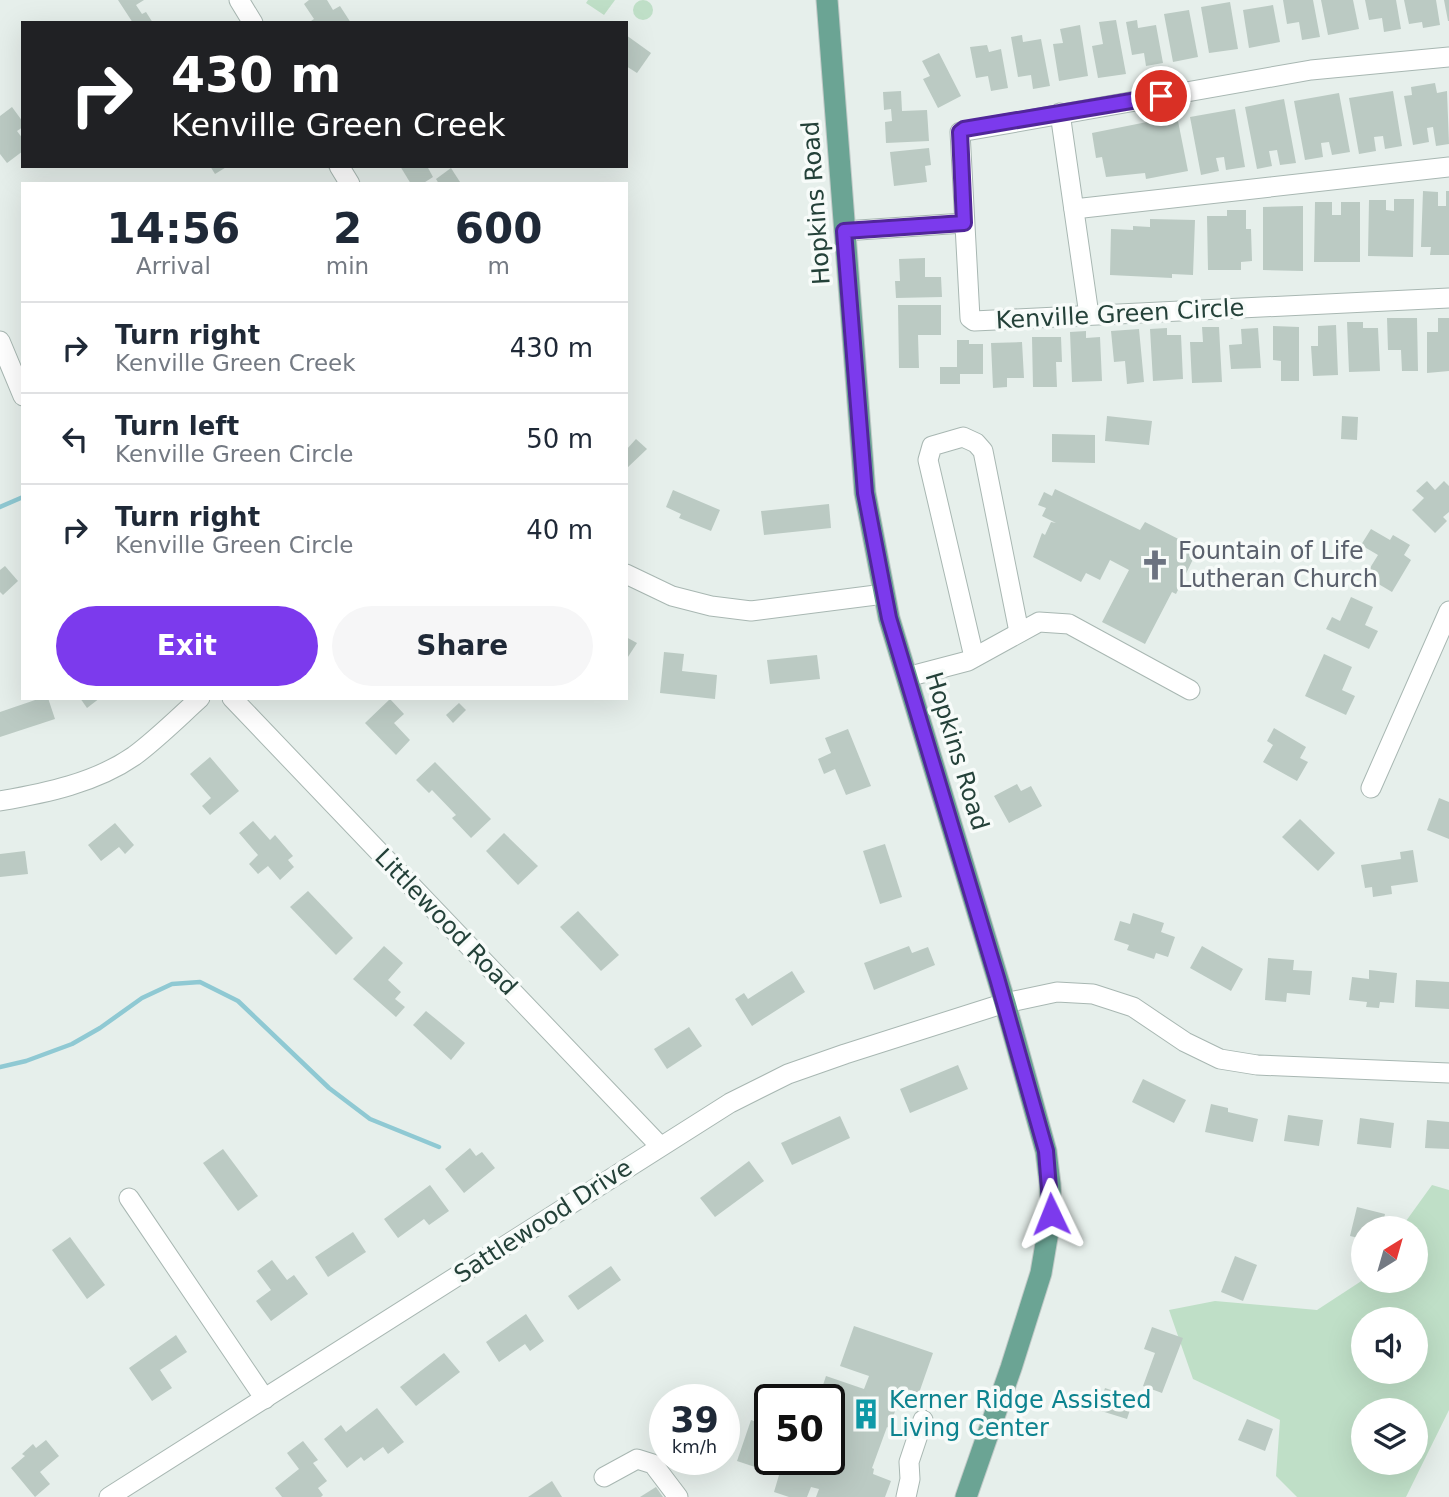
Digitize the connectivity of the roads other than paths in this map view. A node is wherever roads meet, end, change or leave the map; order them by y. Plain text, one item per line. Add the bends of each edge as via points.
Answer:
1 (239, 0) edge
2 (827, 0) edge
3 (252, 21) edge
4 (1449, 57) edge
5 (1060, 113) junction
6 (1449, 167) edge
7 (1074, 209) junction
8 (964, 223) junction
9 (844, 231) junction
10 (1449, 298) edge
11 (1089, 315) junction
12 (0, 341) edge
13 (21, 391) edge
14 (628, 575) edge
15 (884, 594) junction
16 (1449, 611) edge
17 (1019, 632) junction
18 (974, 657) junction
19 (907, 677) junction
20 (1190, 690) dead end
21 (198, 700) edge
22 (234, 700) edge
23 (1371, 789) dead end
24 (0, 801) edge
25 (1005, 1003) junction
26 (1449, 1073) edge
27 (660, 1146) junction
28 (129, 1198) dead end
29 (264, 1399) junction
30 (923, 1420) dead end
31 (604, 1477) dead end
32 (109, 1497) edge
33 (678, 1497) edge
34 (906, 1497) edge
35 (966, 1497) edge

1 - 3 street
2 - 9 main road, Hopkins Road
4 - 5 street, Kenville Green Circle via 1311,70
5 - 7 street
5 - 8 street, Kenville Green Circle via 960,132
6 - 7 street
7 - 11 street
8 - 9 street
8 - 11 street, Kenville Green Circle via 970,318 974,321
9 - 15 main road, Hopkins Road via 865,493
10 - 11 street, Kenville Green Circle
12 - 13 street
14 - 15 street via 672,596 751,611
15 - 19 main road, Hopkins Road
16 - 23 street
17 - 18 street
17 - 18 street via 983,451 963,437 932,446 928,460
17 - 20 street via 1039,622 1069,625
18 - 19 street
19 - 25 main road, Hopkins Road
21 - 24 street via 134,755 95,777
22 - 27 street, Littlewood Road
25 - 26 street, Sattlewood Drive via 1056,992 1093,994 1133,1007 1220,1059 1257,1065
25 - 27 street, Sattlewood Drive via 788,1074
25 - 35 main road, Hopkins Road via 1046,1151 1051,1214 1034,1295
27 - 29 street, Sattlewood Drive
28 - 29 street
29 - 32 street, Sattlewood Drive
30 - 34 street via 909,1462
31 - 33 street via 637,1459 653,1464

